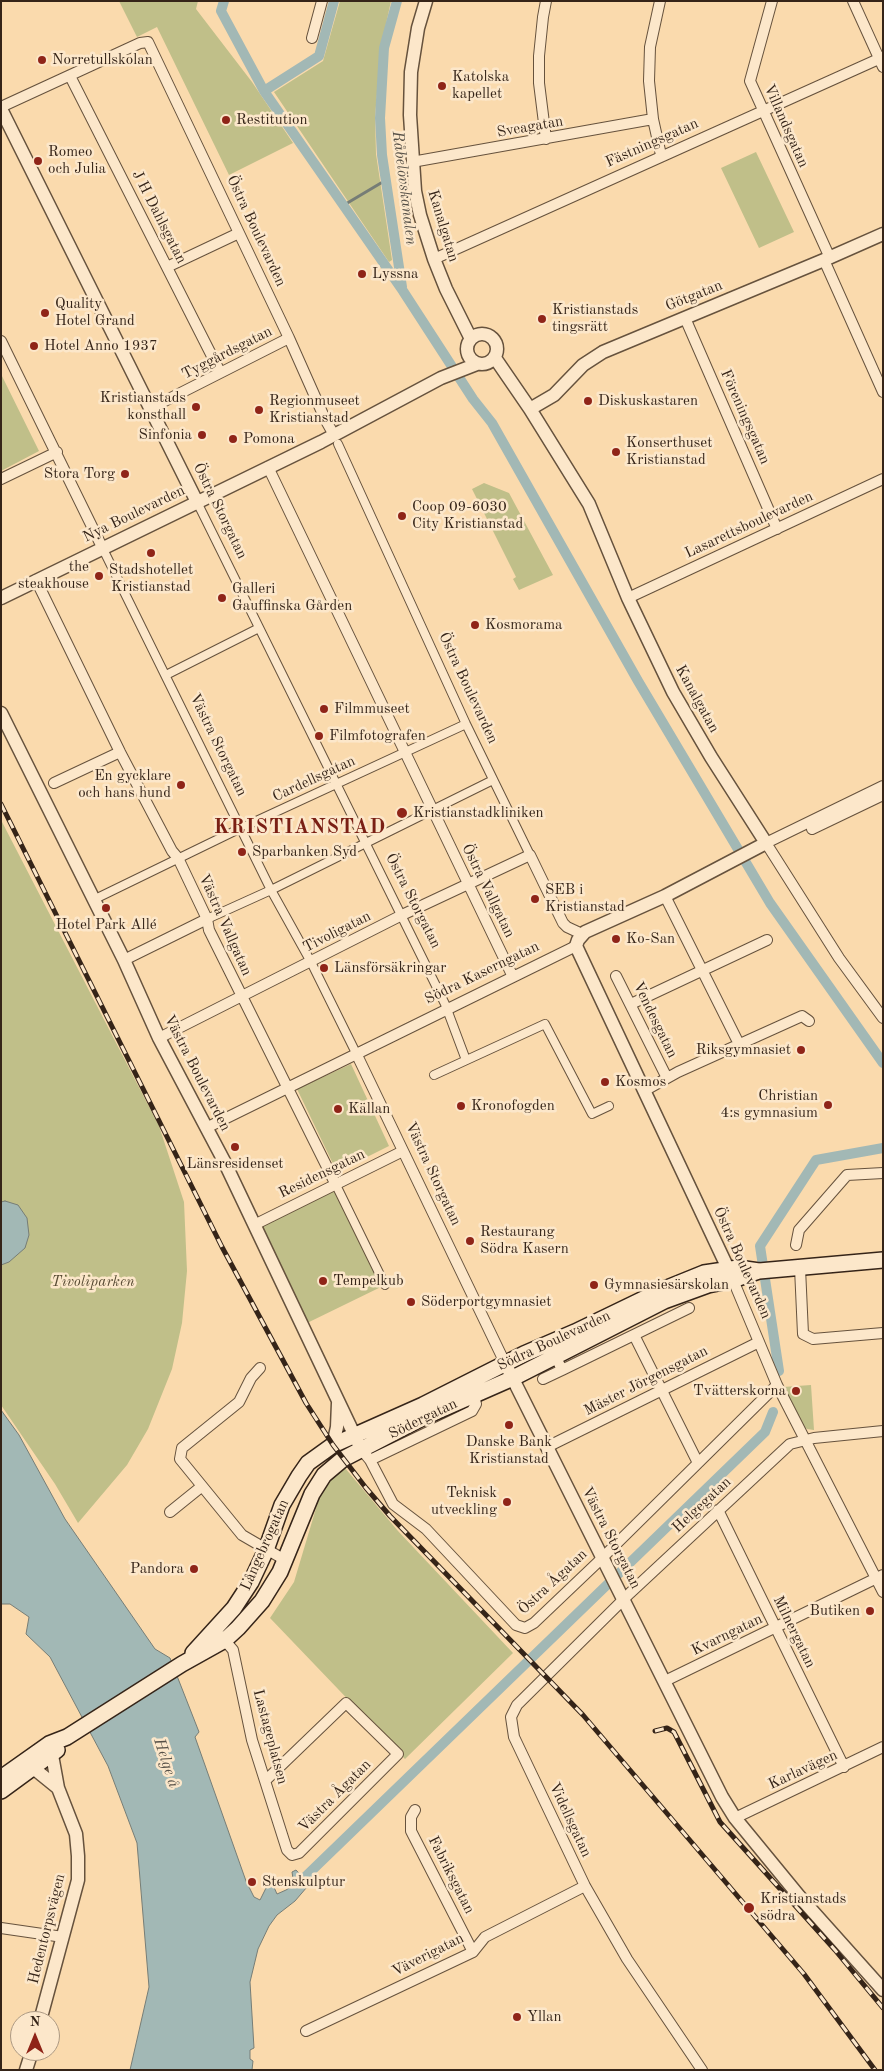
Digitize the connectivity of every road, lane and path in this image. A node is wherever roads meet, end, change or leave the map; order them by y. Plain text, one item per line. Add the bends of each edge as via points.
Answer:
1 (322, 1) edge
2 (426, 1) edge
3 (546, 1) edge
4 (660, 1) edge
5 (772, 1) edge
6 (853, 1) edge
7 (312, 38) dead end
8 (881, 61) edge
9 (70, 76) junction
10 (1, 108) edge
11 (763, 111) junction
12 (653, 119) junction
13 (546, 139) junction
14 (661, 155) junction
15 (412, 162) junction
16 (238, 233) junction
17 (883, 234) edge
18 (434, 259) junction
19 (827, 259) junction
20 (167, 267) junction
21 (685, 318) junction
22 (289, 338) junction
23 (1, 341) edge
24 (473, 341) junction
25 (486, 362) junction
26 (462, 365) junction
27 (220, 372) junction
28 (883, 392) edge
29 (151, 408) junction
30 (530, 408) junction
31 (336, 440) junction
32 (56, 452) junction
33 (268, 467) junction
34 (1, 479) edge
35 (883, 479) edge
36 (197, 502) junction
37 (777, 529) junction
38 (102, 548) junction
39 (36, 580) junction
40 (1, 598) edge
41 (628, 598) junction
42 (259, 628) junction
43 (166, 675) junction
44 (1, 713) edge
45 (466, 724) junction
46 (120, 752) junction
47 (405, 752) junction
48 (493, 780) junction
49 (54, 783) dead end
50 (336, 785) junction
51 (883, 786) edge
52 (883, 795) edge
53 (432, 809) junction
54 (241, 828) junction
55 (365, 843) junction
56 (766, 843) junction
57 (530, 855) junction
58 (178, 858) junction
59 (469, 884) junction
60 (272, 890) junction
61 (664, 896) junction
62 (94, 900) junction
63 (402, 915) junction
64 (207, 919) junction
65 (582, 934) junction
66 (767, 940) dead end
67 (576, 946) junction
68 (124, 960) junction
69 (311, 962) junction
70 (703, 971) junction
71 (513, 976) junction
72 (616, 976) dead end
73 (241, 997) junction
74 (631, 1004) junction
75 (447, 1008) junction
76 (881, 1010) edge
77 (809, 1021) dead end
78 (159, 1038) junction
79 (739, 1044) junction
80 (356, 1053) junction
81 (466, 1060) junction
82 (434, 1075) dead end
83 (667, 1078) junction
84 (286, 1088) junction
85 (644, 1090) junction
86 (609, 1106) dead end
87 (206, 1128) junction
88 (403, 1150) junction
89 (883, 1173) edge
90 (336, 1185) junction
91 (254, 1225) junction
92 (796, 1245) dead end
93 (883, 1260) edge
94 (800, 1268) junction
95 (731, 1274) junction
96 (385, 1284) dead end
97 (689, 1308) dead end
98 (883, 1333) edge
99 (634, 1335) junction
100 (758, 1342) junction
101 (555, 1356) junction
102 (505, 1363) junction
103 (260, 1368) dead end
104 (562, 1370) junction
105 (512, 1378) junction
106 (543, 1379) dead end
107 (777, 1385) junction
108 (662, 1390) junction
109 (338, 1400) junction
110 (883, 1431) edge
111 (354, 1435) junction
112 (805, 1440) junction
113 (333, 1445) junction
114 (547, 1447) junction
115 (365, 1455) junction
116 (698, 1463) junction
117 (201, 1487) junction
118 (718, 1510) junction
119 (170, 1512) dead end
120 (266, 1550) junction
121 (285, 1560) junction
122 (604, 1562) junction
123 (879, 1576) edge
124 (883, 1592) edge
125 (622, 1595) junction
126 (776, 1628) junction
127 (220, 1635) junction
128 (665, 1681) junction
129 (70, 1735) junction
130 (883, 1747) edge
131 (52, 1755) junction
132 (26, 1767) junction
133 (844, 1767) junction
134 (3, 1777) edge
135 (266, 1781) junction
136 (58, 1788) junction
137 (1, 1791) edge
138 (415, 1810) dead end
139 (735, 1818) junction
140 (292, 1855) joint
141 (585, 1886) junction
142 (1, 1928) edge
143 (63, 1937) junction
144 (473, 1952) junction
145 (883, 1990) edge
146 (43, 2011) edge
147 (306, 2031) dead end
148 (702, 2070) edge

1 - 7 street
2 - 15 street, Kanalgatan via 411,72
3 - 13 street via 542,17 539,83
4 - 12 street via 650,47
5 - 11 street, Villandsgatan via 750,81
6 - 8 street
8 - 11 street, Fästningsgatan
9 - 10 street
9 - 16 street, Östra Boulevarden via 148,42
9 - 20 street, J H Dahlsgatan
10 - 29 street, Östra Storgatan
11 - 14 street, Fästningsgatan
11 - 19 street, Villandsgatan
12 - 13 street, Sveagatan
12 - 14 street
13 - 15 street, Sveagatan
14 - 18 street, Fästningsgatan
15 - 18 street, Kanalgatan via 420,215
16 - 20 street
16 - 22 street, Östra Boulevarden
17 - 19 street, Götgatan
18 - 24 street, Kanalgatan
19 - 21 street, Götgatan
19 - 28 street, Villandsgatan
20 - 27 street, J H Dahlsgatan
21 - 30 street, Götgatan via 595,356 554,395
21 - 37 street, Föreningsgatan
22 - 27 street, Tyggårdsgatan
22 - 31 street, Östra Boulevarden
23 - 32 street, Västra Storgatan
24 - 25 street via 472,361
24 - 25 street via 490,336 496,341 498,350
24 - 26 street, Nya Boulevarden
25 - 26 street, Nya Boulevarden
25 - 30 street, Kanalgatan via 511,380
26 - 31 street, Nya Boulevarden
27 - 29 street, Tyggårdsgatan
29 - 36 street, Östra Storgatan
30 - 41 street, Kanalgatan via 589,504
31 - 33 street, Nya Boulevarden
31 - 45 street, Östra Boulevarden
32 - 34 street
32 - 38 street, Västra Storgatan
33 - 36 street, Nya Boulevarden
33 - 47 street, Östra Vallgatan
35 - 37 street, Lasarettsboulevarden
36 - 38 street, Nya Boulevarden
36 - 42 street, Östra Storgatan
37 - 41 street, Lasarettsboulevarden
38 - 39 street, Nya Boulevarden
38 - 43 street, Västra Storgatan
39 - 40 street, Nya Boulevarden
39 - 46 street, Västra Vallgatan
41 - 56 street, Kanalgatan via 673,692
42 - 43 street
42 - 50 street, Östra Storgatan
43 - 54 street, Västra Storgatan
44 - 62 street, Västra Boulevarden
45 - 47 street, Cardellsgatan
45 - 48 street, Östra Boulevarden
46 - 49 street
46 - 58 street, Västra Vallgatan
47 - 50 street, Cardellsgatan
47 - 53 street, Östra Vallgatan
48 - 53 street
48 - 57 street, Östra Boulevarden
50 - 54 street, Cardellsgatan
50 - 55 street, Östra Storgatan
51 - 56 street
52 - 56 street via 790,839
53 - 55 street
53 - 59 street, Östra Vallgatan
54 - 58 street, Cardellsgatan
54 - 60 street, Västra Storgatan
55 - 60 street
55 - 63 street, Östra Storgatan
56 - 61 street
56 - 76 street, Kanalgatan via 839,958
57 - 59 street, Tivoligatan
57 - 65 street, Östra Boulevarden via 563,923
58 - 62 street, Cardellsgatan
58 - 64 street, Västra Vallgatan
59 - 63 street, Tivoligatan
59 - 71 street, Östra Vallgatan
60 - 64 street
60 - 69 street, Västra Storgatan
61 - 65 street
61 - 70 street
62 - 68 street, Västra Boulevarden
63 - 69 street, Tivoligatan
63 - 75 street, Östra Storgatan
64 - 68 street
64 - 73 street, Västra Vallgatan via 209,930
65 - 67 street
66 - 70 street
67 - 71 street, Södra Kaserngatan
67 - 85 street, Östra Boulevarden
68 - 78 street, Västra Boulevarden
69 - 73 street, Tivoligatan
69 - 80 street, Västra Storgatan
70 - 74 street
70 - 79 street
71 - 75 street, Södra Kaserngatan
72 - 74 street, Vendesgatan
73 - 78 street, Tivoligatan
73 - 84 street, Västra Vallgatan
74 - 83 street, Vendesgatan
75 - 80 street, Södra Kaserngatan
75 - 81 street, Östra Storgatan
77 - 79 street, Vendesgatan via 802,1016
78 - 87 street, Västra Boulevarden
79 - 83 street, Vendesgatan
80 - 84 street, Södra Kaserngatan
80 - 88 street, Västra Storgatan
81 - 82 street
81 - 86 street via 545,1024 592,1114
83 - 85 street, Vendesgatan
84 - 87 street, Södra Kaserngatan
84 - 90 street, Västra Vallgatan
85 - 95 street, Östra Boulevarden
87 - 91 street, Västra Boulevarden
88 - 90 street, Residensgatan
88 - 102 street, Västra Storgatan
89 - 92 street via 848,1175 799,1230
90 - 91 street, Residensgatan
90 - 96 street, Västra Vallgatan
91 - 109 street, Västra Boulevarden
93 - 94 main road, Södra Boulevarden
94 - 95 main road, Södra Boulevarden via 758,1271 738,1268
94 - 98 street via 803,1334 813,1339
95 - 100 street, Östra Boulevarden
95 - 101 main road, Södra Boulevarden via 664,1301
95 - 102 main road, Södra Boulevarden via 704,1273 683,1281
97 - 99 street
99 - 104 street
99 - 108 street
100 - 107 street, Östra Boulevarden
100 - 108 street, Mäster Jörgensgatan
101 - 104 street
101 - 105 main road, Södra Boulevarden
102 - 105 street, Västra Storgatan
102 - 111 main road, Södra Boulevarden via 424,1405
103 - 117 street via 234,1407 182,1448 180,1459
104 - 106 street
105 - 114 street, Västra Storgatan
105 - 115 main road, Södra Boulevarden via 422,1418
107 - 112 street, Östra Boulevarden
107 - 116 street, Östra Ågatan
108 - 114 street, Mäster Jörgensgatan
108 - 116 street
109 - 111 street, Västra Boulevarden
109 - 113 street
110 - 112 street, Helgegatan
111 - 113 main road, Långebrogatan
111 - 115 street, Västra Boulevarden
112 - 118 street, Helgegatan via 790,1444
112 - 123 street, Östra Boulevarden
113 - 120 main road, Långebrogatan via 308,1463 299,1476 282,1505
114 - 122 street, Västra Storgatan
115 - 121 main road, Långebrogatan via 336,1464 319,1482 306,1505
115 - 122 street, Östra Ågatan via 393,1504 426,1529 516,1625 526,1628 534,1623
116 - 122 street, Östra Ågatan
117 - 119 street
117 - 120 street via 242,1535
118 - 125 street, Helgegatan
118 - 126 street, Milnergatan
120 - 121 street
120 - 127 main road, Långebrogatan via 252,1582
121 - 127 main road, Långebrogatan via 252,1614
122 - 125 street, Västra Storgatan
123 - 124 street, Östra Boulevarden
123 - 126 street, Kvarngatan
125 - 128 street, Västra Storgatan
125 - 141 street, Videllsgatan via 516,1704 511,1717 514,1737
126 - 128 street, Kvarngatan
126 - 133 street, Milnergatan
127 - 129 main road, Långebrogatan via 179,1666
127 - 135 street, Lastageplatsen via 233,1650 252,1740
128 - 139 street, Västra Storgatan
129 - 131 main road, Långebrogatan
129 - 132 main road, Långebrogatan via 50,1744
130 - 133 street, Karlavägen
131 - 132 main road, Långebrogatan
131 - 136 street, Hedentorpsvägen
132 - 134 main road, Långebrogatan
132 - 136 street, Hedentorpsvägen via 47,1777
132 - 137 main road, Långebrogatan
133 - 139 street, Karlavägen
135 - 140 street, Lastageplatsen via 287,1850
135 - 140 street, Västra Ågatan via 346,1703 398,1754 299,1853
136 - 143 street, Hedentorpsvägen via 76,1834 78,1856 78,1880
138 - 144 street, Fabriksgatan via 410,1817 411,1831
139 - 145 street, Västra Storgatan
141 - 144 street, Väverigatan via 485,1937
141 - 148 street, Videllsgatan via 627,1960
142 - 143 street
143 - 146 street, Hedentorpsvägen
144 - 147 street, Väverigatan

